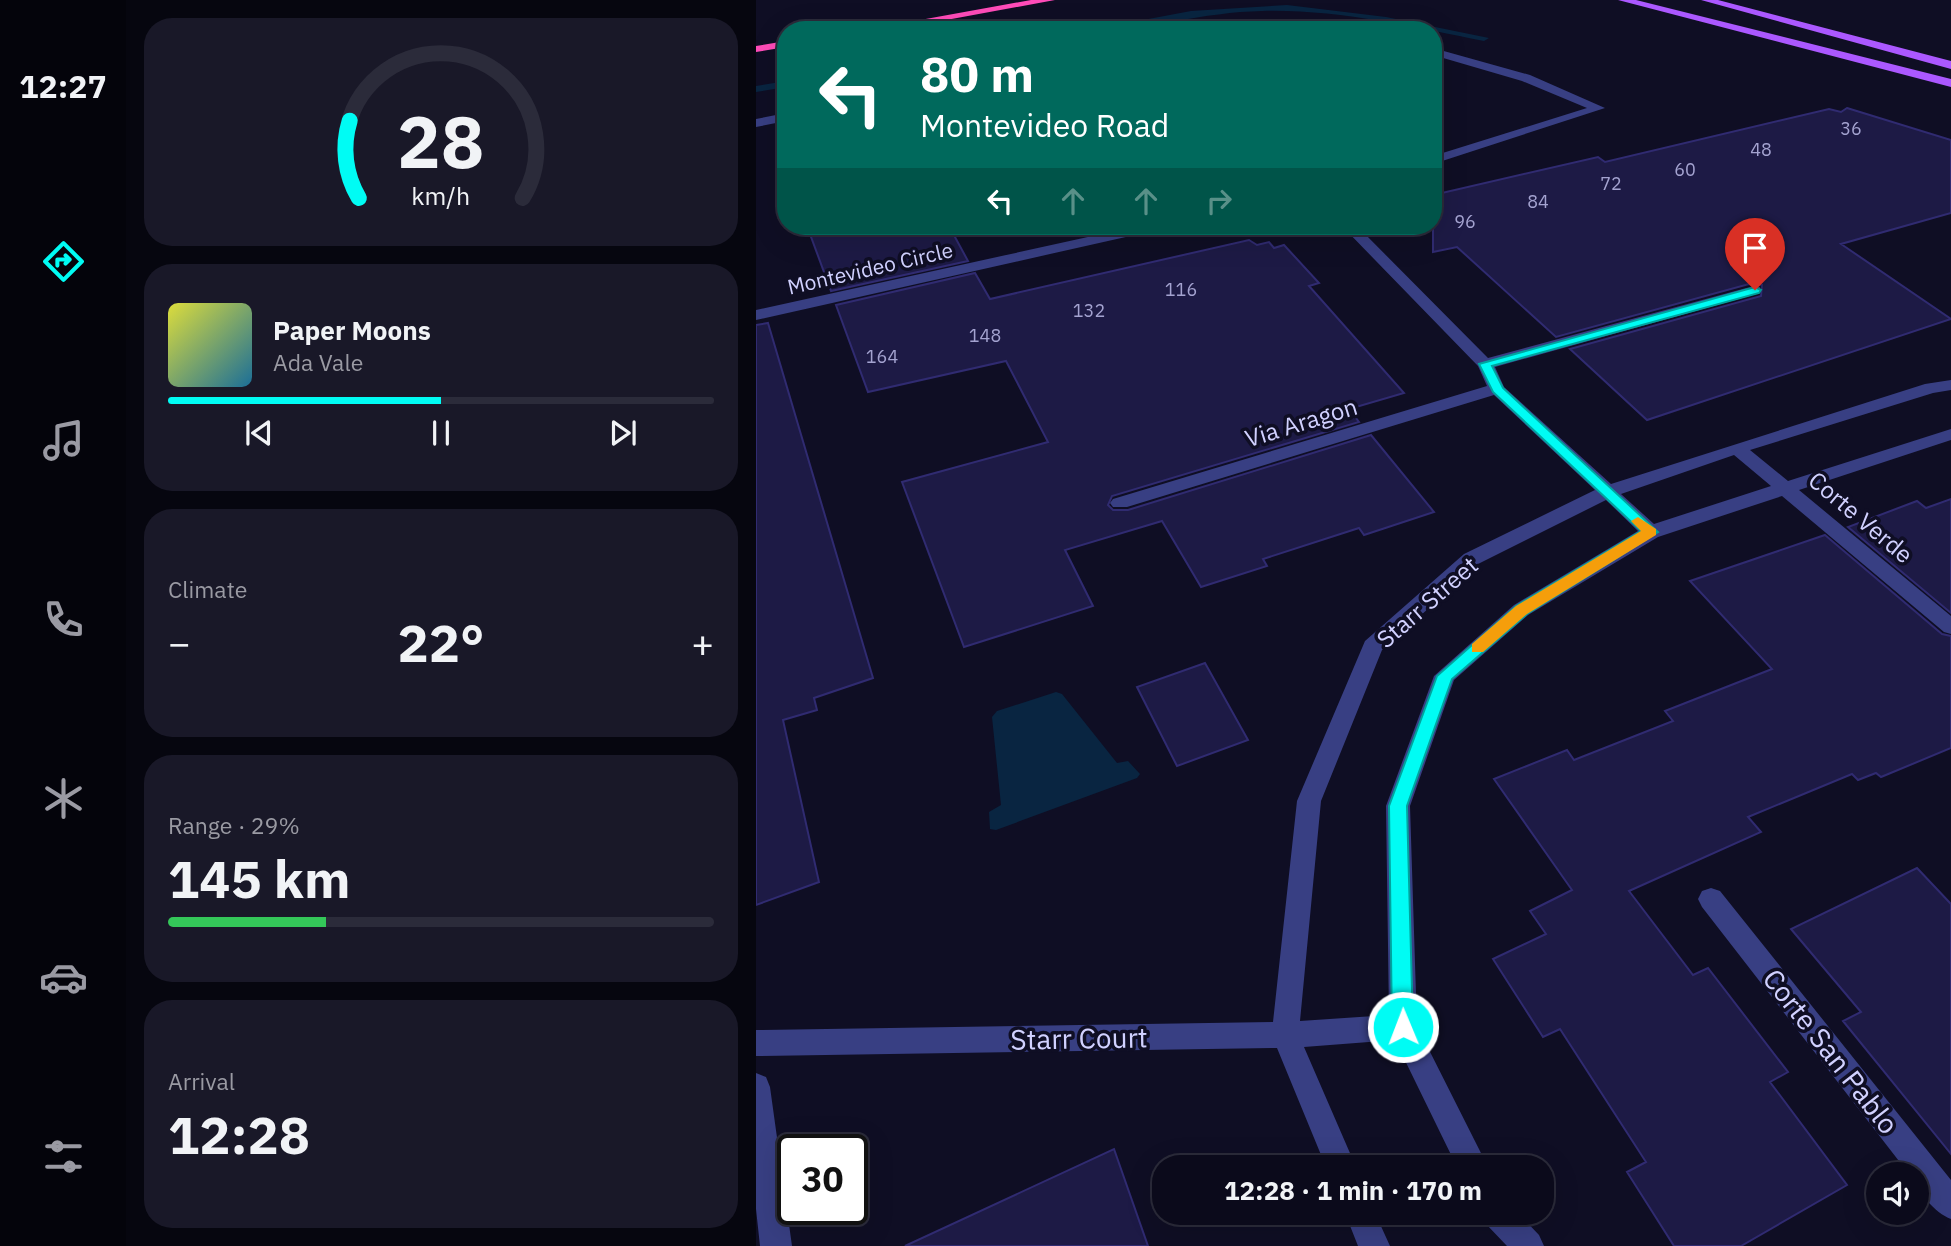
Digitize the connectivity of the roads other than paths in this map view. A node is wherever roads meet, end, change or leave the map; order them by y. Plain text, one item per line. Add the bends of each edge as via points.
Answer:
1 (1050, 0) edge
2 (1623, 0) edge
3 (1706, 0) edge
4 (1723, 2) edge
5 (924, 21) edge
6 (777, 46) edge
7 (756, 49) edge
8 (1442, 54) edge
9 (1951, 65) edge
10 (1951, 83) edge
11 (777, 119) edge
12 (756, 123) edge
13 (1442, 157) edge
14 (1116, 235) edge
15 (1358, 235) edge
16 (1755, 290) dead end
17 (756, 315) edge
18 (1485, 364) junction
19 (1951, 386) edge
20 (1497, 389) junction
21 (1951, 434) edge
22 (1737, 448) junction
23 (1785, 489) junction
24 (1605, 493) junction
25 (1119, 503) dead end
26 (1651, 532) junction
27 (1951, 627) edge
28 (1712, 899) dead end
29 (1403, 1027) junction
30 (1285, 1035) junction
31 (756, 1043) edge
32 (756, 1087) edge
33 (1335, 1155) edge
34 (1467, 1155) edge
35 (1951, 1204) edge
36 (1365, 1225) edge
37 (1508, 1225) edge
38 (776, 1246) edge
39 (1374, 1246) edge
40 (1528, 1246) edge

1 - 5 highway
2 - 10 main road
3 - 4 main road
4 - 9 main road
6 - 7 highway
8 - 13 street via 1526,78 1599,108
11 - 12 street
14 - 17 street, Montevideo Circle
15 - 18 street
16 - 18 street
18 - 20 street
19 - 22 street, Starr Street via 1931,388
20 - 24 street
20 - 25 street, Via Aragon
21 - 23 street
22 - 23 street, Corte Verde
22 - 24 street, Starr Street
23 - 26 street
23 - 27 street, Corte Verde
24 - 26 street
24 - 30 street, Starr Street via 1471,559 1373,646 1309,801
26 - 29 street via 1521,610 1445,676 1398,806
28 - 35 street, Corte San Pablo
29 - 30 street, Starr Court
29 - 34 street
30 - 31 street, Starr Court
30 - 33 street, Starr Street
32 - 38 street
36 - 39 street
37 - 40 street

